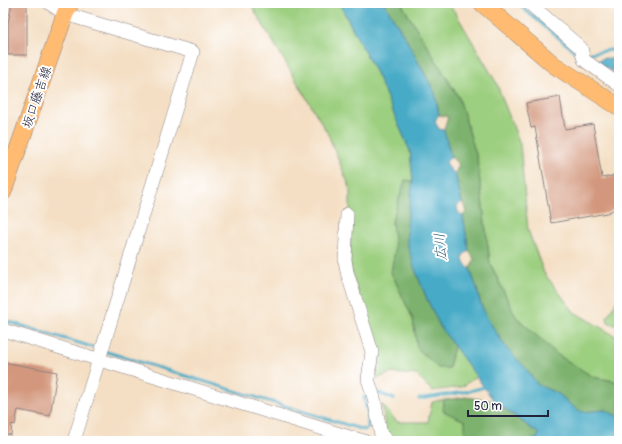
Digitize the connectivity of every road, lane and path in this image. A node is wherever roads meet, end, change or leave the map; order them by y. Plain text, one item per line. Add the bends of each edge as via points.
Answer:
1 (49, 3) edge
2 (482, 3) edge
3 (529, 3) edge
4 (68, 8) edge
5 (619, 85) edge
6 (619, 108) edge
7 (3, 192) edge
8 (347, 214) dead end
9 (3, 330) edge
10 (99, 358) junction
11 (345, 438) edge
12 (382, 439) edge
13 (74, 441) edge
14 (364, 441) edge

1 - 4 street
2 - 6 main road via 554,65
3 - 5 street via 581,48 584,60
4 - 7 main road, 坂口藤吉線
4 - 10 street via 193,52
8 - 12 street via 347,272 372,352 368,379
9 - 10 street
10 - 11 street
10 - 13 street
11 - 14 street

